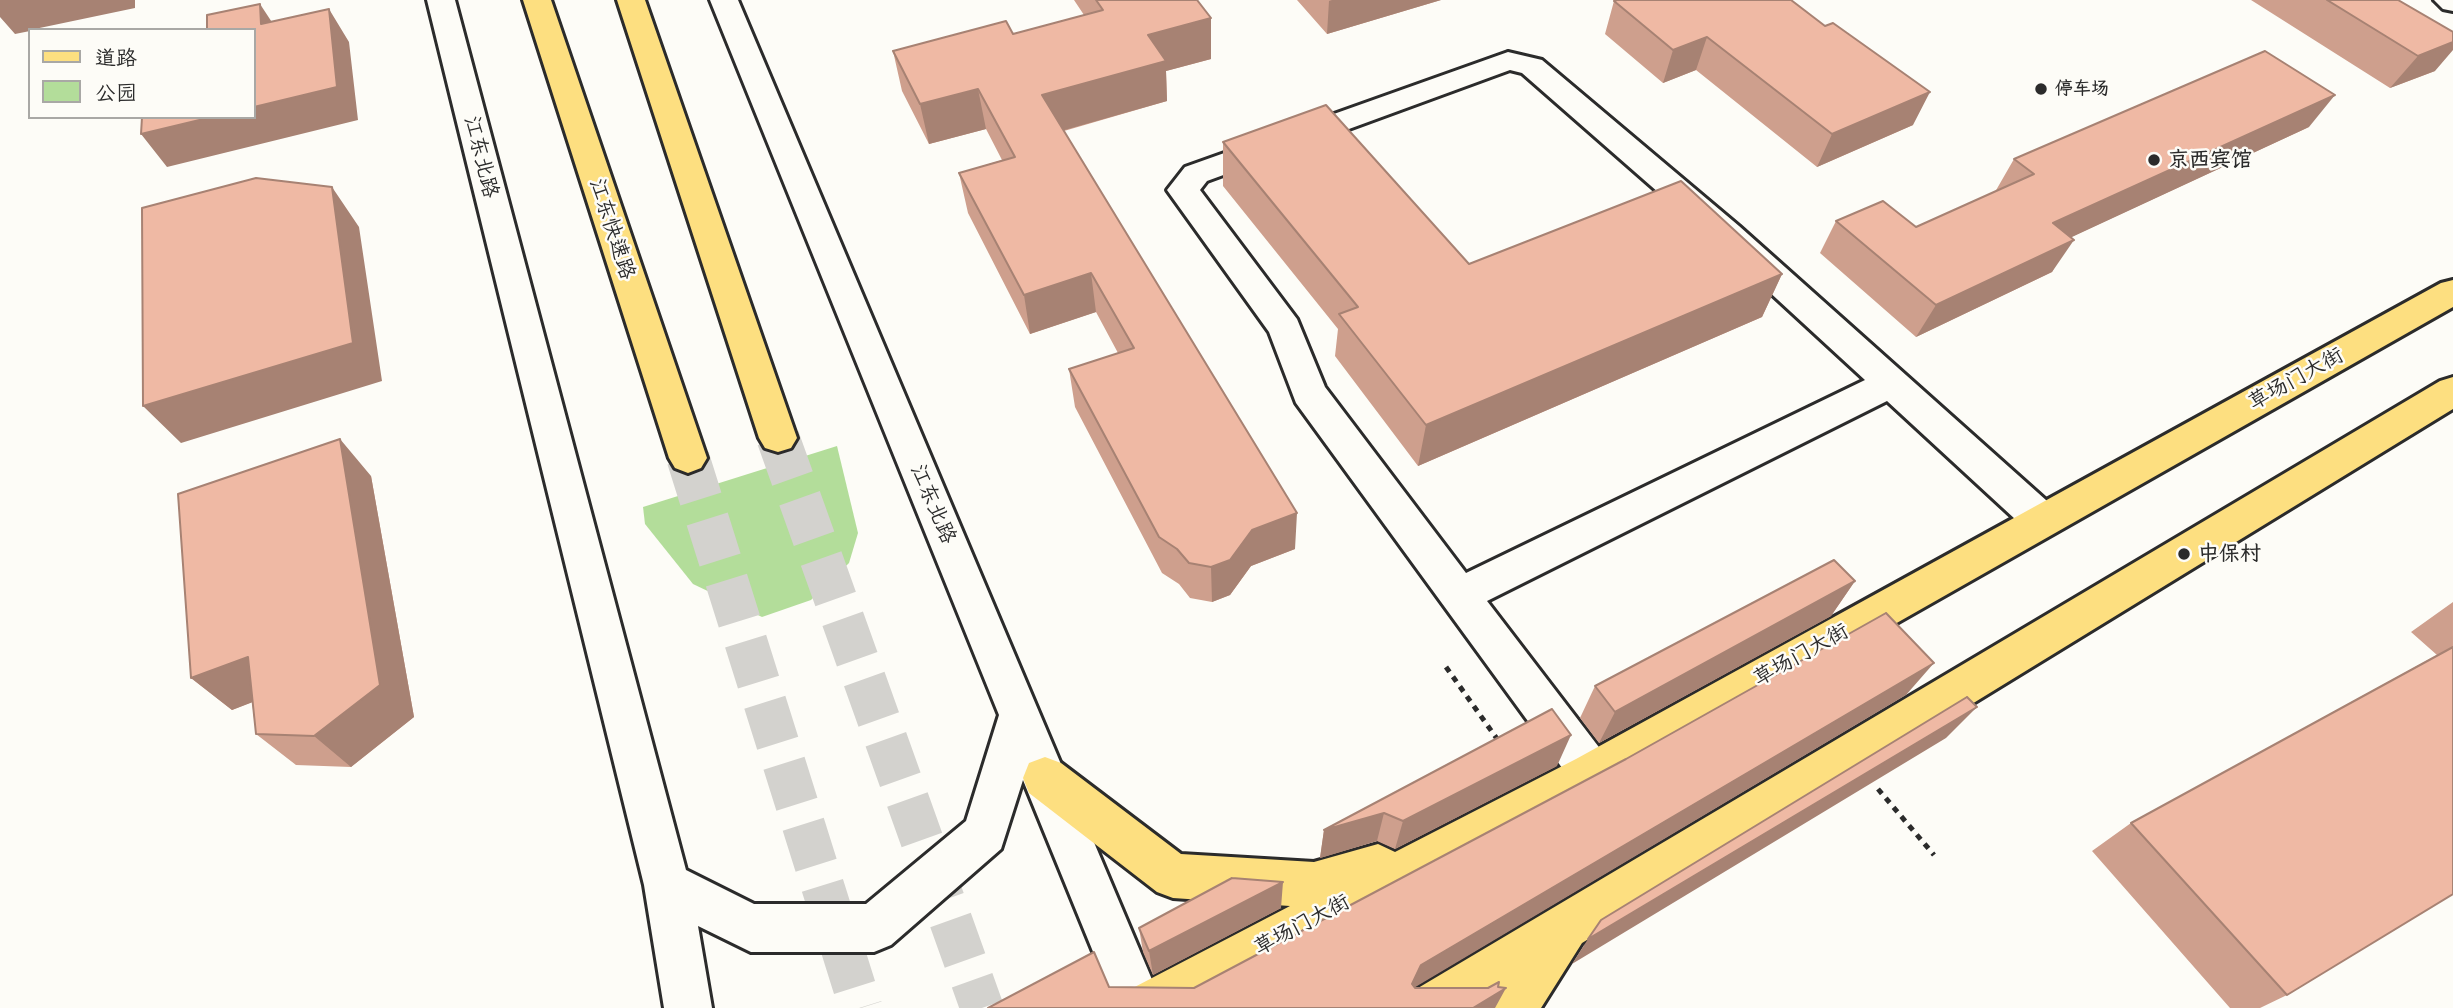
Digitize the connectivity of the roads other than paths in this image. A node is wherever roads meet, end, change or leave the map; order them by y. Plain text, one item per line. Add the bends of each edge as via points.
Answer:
1 (441, 0) edge
2 (537, 0) edge
3 (631, 0) edge
4 (724, 0) edge
5 (2448, 0) edge
6 (2453, 3) edge
7 (2453, 292) edge
8 (1891, 383) junction
9 (2453, 391) edge
10 (778, 438) tunnel mouth
11 (688, 458) tunnel mouth
12 (2042, 520) junction
13 (1460, 595) junction
14 (1020, 715) junction
15 (1592, 773) junction
16 (1045, 778) junction
17 (1458, 843) junction
18 (667, 885) junction
19 (1569, 924) junction
20 (688, 1008) edge
21 (1142, 1008) edge
22 (1430, 1008) edge
23 (1512, 1008) edge

1 - 18 main road, 江东北路
2 - 11 main road, 江东快速路
3 - 10 main road
4 - 14 main road, 江东北路
5 - 6 main road
7 - 12 main road, 草场门大街
8 - 12 main road
8 - 13 main road
8 - 13 main road via 1532,66 1508,61 1196,174 1183,190 1285,328 1309,393
9 - 19 main road
12 - 15 main road, 草场门大街
13 - 15 main road
14 - 16 main road, 江东北路
14 - 18 main road via 985,834 874,928 751,928
15 - 17 main road, 草场门大街
16 - 17 main road via 1173,876 1314,885
16 - 21 main road, 江东北路
17 - 21 main road, 草场门大街
18 - 20 main road, 江东北路
19 - 22 main road
19 - 23 main road

